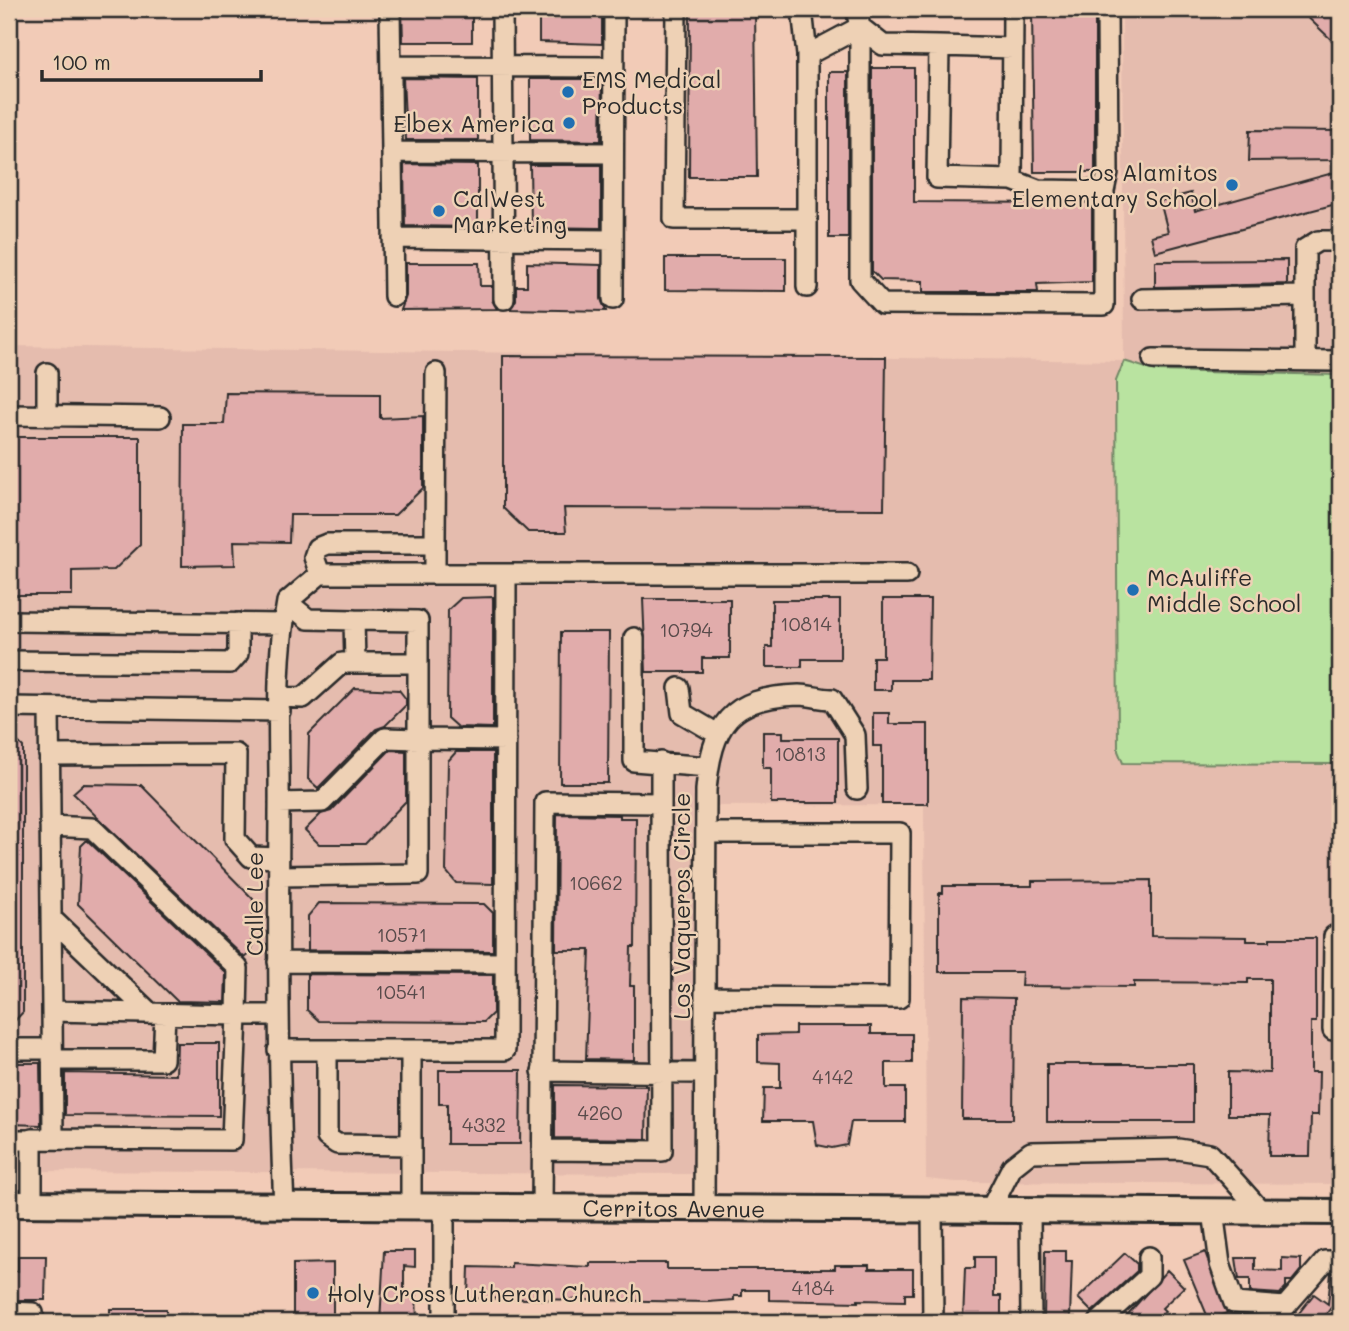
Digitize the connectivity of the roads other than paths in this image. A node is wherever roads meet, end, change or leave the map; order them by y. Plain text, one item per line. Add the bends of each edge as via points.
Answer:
1 (390, 9) edge
2 (502, 9) edge
3 (614, 9) edge
4 (676, 9) edge
5 (802, 9) edge
6 (1013, 9) edge
7 (1107, 9) edge
8 (858, 18) edge
9 (939, 46) junction
10 (1013, 48) junction
11 (807, 55) junction
12 (391, 66) junction
13 (503, 66) junction
14 (613, 67) junction
15 (391, 152) junction
16 (503, 152) junction
17 (612, 153) junction
18 (1012, 180) junction
19 (1104, 191) junction
20 (806, 219) junction
21 (393, 238) junction
22 (504, 239) junction
23 (613, 240) junction
24 (1340, 241) edge
25 (807, 287) dead end
26 (394, 296) dead end
27 (1305, 296) junction
28 (504, 299) dead end
29 (613, 299) dead end
30 (1142, 299) dead end
31 (1153, 359) dead end
32 (1305, 361) junction
33 (1340, 361) edge
34 (47, 373) dead end
35 (436, 373) dead end
36 (9, 415) edge
37 (47, 416) junction
38 (160, 417) dead end
39 (435, 544) junction
40 (320, 574) junction
41 (435, 574) junction
42 (506, 574) junction
43 (907, 574) dead end
44 (287, 602) junction
45 (354, 620) junction
46 (9, 621) edge
47 (238, 623) junction
48 (283, 624) junction
49 (634, 638) dead end
50 (9, 661) edge
51 (355, 663) junction
52 (418, 663) junction
53 (679, 688) dead end
54 (280, 704) junction
55 (9, 707) edge
56 (49, 708) junction
57 (716, 733) junction
58 (418, 739) junction
59 (506, 740) junction
60 (49, 755) junction
61 (661, 762) junction
62 (708, 766) junction
63 (857, 789) dead end
64 (279, 803) junction
65 (661, 803) junction
66 (50, 826) junction
67 (706, 833) junction
68 (279, 867) junction
69 (51, 918) junction
70 (1340, 936) edge
71 (278, 962) junction
72 (505, 962) junction
73 (705, 997) junction
74 (52, 1011) junction
75 (157, 1013) junction
76 (278, 1015) junction
77 (237, 1016) junction
78 (1337, 1030) edge
79 (9, 1049) edge
80 (278, 1050) junction
81 (327, 1050) junction
82 (411, 1050) junction
83 (52, 1055) junction
84 (542, 1071) junction
85 (662, 1072) junction
86 (705, 1073) junction
87 (53, 1139) junction
88 (9, 1140) edge
89 (32, 1140) junction
90 (411, 1144) junction
91 (542, 1150) junction
92 (20, 1204) edge
93 (284, 1207) junction
94 (411, 1208) junction
95 (444, 1208) junction
96 (542, 1208) junction
97 (704, 1208) junction
98 (932, 1210) junction
99 (990, 1210) junction
100 (1030, 1210) junction
101 (1213, 1212) junction
102 (1262, 1212) junction
103 (1340, 1212) edge
104 (1149, 1257) dead end
105 (1340, 1261) edge
106 (9, 1312) edge
107 (1238, 1313) edge
108 (1279, 1315) edge
109 (1109, 1318) edge
110 (33, 1322) edge
111 (444, 1322) edge
112 (933, 1322) edge
113 (1031, 1322) edge

1 - 12 street
2 - 13 street
3 - 14 street
4 - 20 street via 674,219
5 - 11 street
6 - 10 street
7 - 19 street via 1108,172
8 - 9 street via 883,45
8 - 11 street
8 - 19 street via 860,280 882,304 1104,305
9 - 10 street
9 - 18 street via 937,178
10 - 18 street
11 - 20 street
12 - 13 street
12 - 15 street
13 - 14 street
13 - 16 street
14 - 17 street
15 - 16 street
15 - 21 street
16 - 17 street
16 - 22 street
17 - 23 street
18 - 19 street via 1038,190
20 - 25 street
21 - 22 street
21 - 26 street
22 - 23 street
22 - 28 street
23 - 29 street
24 - 27 street via 1318,241 1305,249
27 - 30 street
27 - 32 street
31 - 32 street
32 - 33 street
34 - 37 street
35 - 39 street
36 - 37 street
37 - 38 street
39 - 40 street via 327,544 317,548 314,557
39 - 41 street
40 - 41 street
40 - 44 street
41 - 42 street
42 - 43 street
42 - 59 street
44 - 45 street via 308,619
44 - 48 street, Calle Lee
45 - 51 street
45 - 52 street via 418,621
46 - 47 street
47 - 48 street
47 - 50 street via 238,654 230,663
48 - 54 street, Calle Lee
49 - 61 street via 634,761
51 - 52 street
51 - 54 street via 342,663 303,698
52 - 58 street
53 - 57 street via 682,713
54 - 56 street
54 - 64 street, Calle Lee
55 - 56 street
56 - 60 street
57 - 62 street, Los Vaqueros Circle
57 - 63 street via 732,714 751,704 790,696 832,699 855,735
58 - 59 street
58 - 64 street via 385,738 322,802
58 - 68 street via 418,874
59 - 72 street
60 - 66 street
60 - 68 street via 236,754 235,839 251,857
61 - 62 street
61 - 65 street
62 - 67 street, Los Vaqueros Circle
64 - 68 street, Calle Lee
65 - 84 street via 545,802
65 - 85 street
66 - 69 street
66 - 77 street via 92,828 238,968
67 - 73 street, Los Vaqueros Circle
67 - 73 street via 900,832 900,846 899,998
68 - 71 street, Calle Lee
69 - 74 street
69 - 75 street
70 - 78 street via 1334,936
71 - 72 street
71 - 76 street, Calle Lee
72 - 82 street via 505,1050
73 - 86 street, Los Vaqueros Circle
74 - 75 street
74 - 83 street
75 - 77 street
75 - 83 street via 163,1060
76 - 77 street
76 - 80 street, Calle Lee
77 - 87 street via 232,1140
79 - 83 street
80 - 81 street
80 - 93 street, Calle Lee
81 - 82 street
81 - 90 street via 327,1137 337,1144
82 - 90 street
83 - 87 street
84 - 85 street
84 - 91 street
85 - 86 street
85 - 91 street via 662,1151
86 - 97 street, Los Vaqueros Circle
87 - 89 street
88 - 89 street
89 - 92 street
90 - 94 street
91 - 96 street
92 - 93 main road, Cerritos Avenue
93 - 94 main road, Cerritos Avenue
94 - 95 main road, Cerritos Avenue
95 - 96 main road, Cerritos Avenue
95 - 111 street
96 - 97 main road, Cerritos Avenue
97 - 98 main road, Cerritos Avenue
98 - 99 main road, Cerritos Avenue
98 - 112 street
99 - 100 main road, Cerritos Avenue
99 - 102 street via 1012,1167 1031,1152 1178,1149 1210,1154
100 - 101 main road, Cerritos Avenue
100 - 113 street
101 - 102 main road, Cerritos Avenue
101 - 107 street via 1220,1264
102 - 103 main road, Cerritos Avenue
104 - 109 street via 1149,1276
105 - 108 street via 1325,1261
106 - 110 street via 33,1313
107 - 108 street

